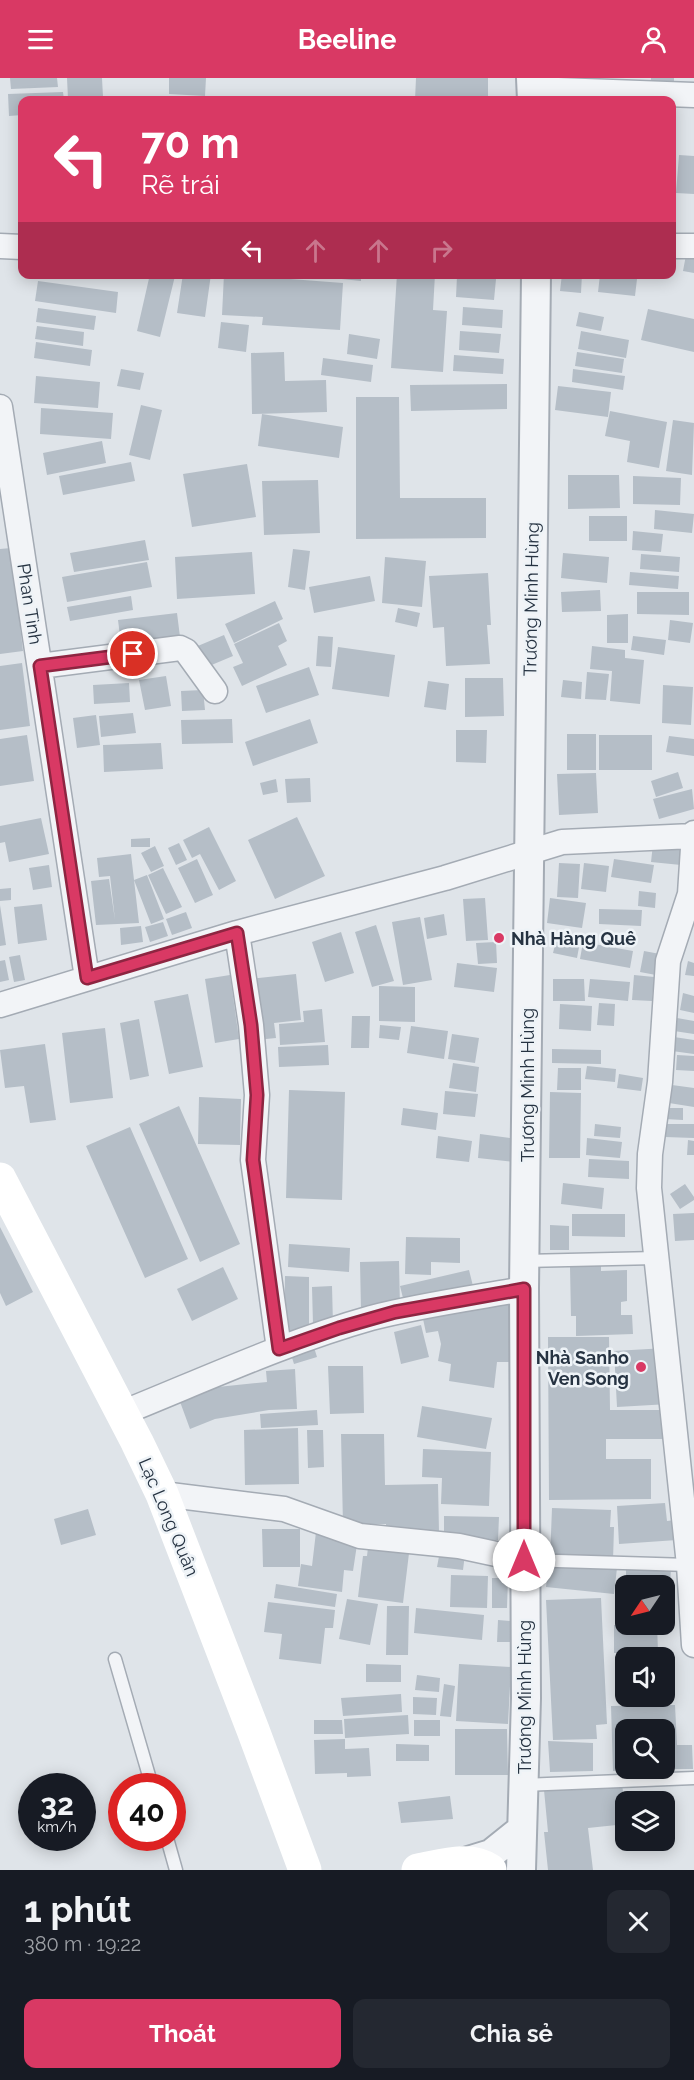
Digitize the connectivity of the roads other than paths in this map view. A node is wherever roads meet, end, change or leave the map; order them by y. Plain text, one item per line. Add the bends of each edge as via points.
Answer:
1 (531, 89) edge
2 (694, 95) edge
3 (0, 246) edge
4 (676, 246) edge
5 (694, 246) edge
6 (18, 247) edge
7 (536, 279) edge
8 (0, 407) edge
9 (40, 666) junction
10 (215, 691) dead end
11 (693, 835) edge
12 (528, 853) junction
13 (237, 933) junction
14 (87, 978) junction
15 (0, 1005) edge
16 (0, 1179) edge
17 (657, 1258) junction
18 (524, 1261) junction
19 (524, 1289) junction
20 (279, 1349) junction
21 (122, 1413) junction
22 (162, 1494) junction
23 (524, 1560) junction
24 (689, 1565) junction
25 (694, 1645) edge
26 (116, 1659) dead end
27 (148, 1773) edge
28 (694, 1778) edge
29 (524, 1785) junction
30 (521, 1830) junction
31 (293, 1837) junction
32 (171, 1851) edge
33 (478, 1866) edge
34 (176, 1870) edge
35 (305, 1870) edge
36 (330, 1870) edge
37 (418, 1870) edge
38 (521, 1870) edge

1 - 2 street
3 - 6 street
4 - 5 street
7 - 12 street, Trương Minh Hùng
8 - 9 street, Phan Tình
9 - 10 street via 180,648
9 - 14 street, Phan Tình
11 - 12 street via 562,842
11 - 17 street via 690,894 668,961 660,1082 650,1154 649,1188
12 - 13 street
12 - 18 street, Trương Minh Hùng
13 - 14 street
13 - 20 street via 257,1095 253,1160
14 - 15 street
16 - 21 main road, Lạc Long Quân
17 - 18 lane
17 - 24 street
18 - 19 street, Trương Minh Hùng
19 - 20 street via 395,1312
19 - 23 street, Trương Minh Hùng
20 - 21 street
21 - 22 main road, Lạc Long Quân
22 - 23 street via 284,1509 360,1536 459,1546
22 - 31 main road, Lạc Long Quân
23 - 24 lane
23 - 29 street, Trương Minh Hùng
24 - 25 street
26 - 27 lane
28 - 29 lane
29 - 30 street, Trương Minh Hùng
30 - 33 street
30 - 38 street, Trương Minh Hùng
31 - 35 main road, Lạc Long Quân
31 - 36 main road
32 - 34 lane
33 - 37 main road

